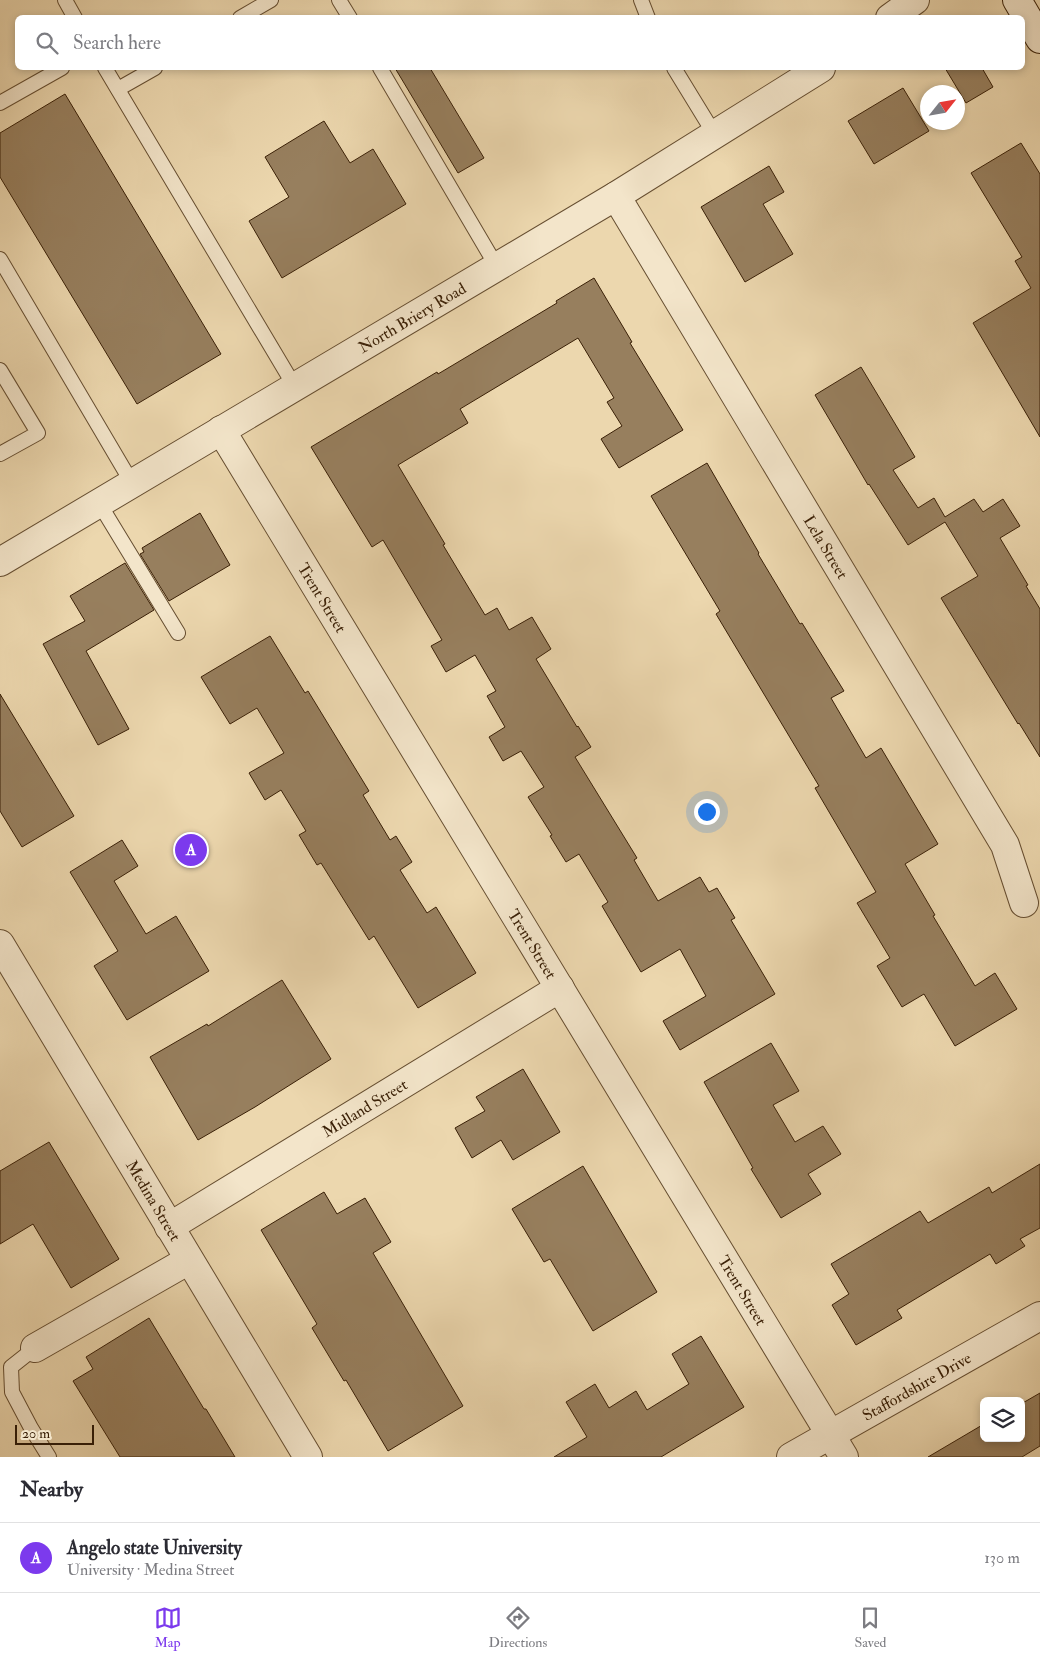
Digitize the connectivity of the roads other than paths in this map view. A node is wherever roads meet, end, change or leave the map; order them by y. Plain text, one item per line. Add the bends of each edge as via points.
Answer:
1 (65, 0) edge
2 (270, 0) edge
3 (339, 0) edge
4 (641, 0) edge
5 (915, 0) edge
6 (1017, 0) edge
7 (73, 15) edge
8 (245, 15) edge
9 (348, 15) edge
10 (647, 15) edge
11 (894, 15) edge
12 (1040, 38) edge
13 (58, 70) edge
14 (106, 70) edge
15 (151, 70) edge
16 (381, 70) edge
17 (675, 70) edge
18 (818, 70) edge
19 (118, 89) junction
20 (0, 103) edge
21 (715, 135) junction
22 (616, 196) junction
23 (0, 259) edge
24 (497, 267) junction
25 (0, 370) edge
26 (295, 387) junction
27 (221, 430) junction
28 (0, 454) edge
29 (132, 483) junction
30 (99, 503) junction
31 (0, 562) edge
32 (178, 633) dead end
33 (1024, 902) dead end
34 (0, 944) edge
35 (560, 988) junction
36 (170, 1227) junction
37 (189, 1260) junction
38 (1040, 1316) edge
39 (35, 1348) joint
40 (830, 1434) junction
41 (49, 1457) edge
42 (308, 1457) edge
43 (791, 1457) edge
44 (844, 1457) edge

1 - 7 lane
2 - 8 lane
3 - 9 lane
4 - 10 lane
5 - 11 street
6 - 12 street
13 - 20 lane
14 - 19 lane
15 - 19 lane
16 - 24 lane
17 - 21 lane
18 - 21 street, North Briery Road
19 - 26 lane
21 - 22 street, North Briery Road
22 - 24 street, North Briery Road
22 - 33 street, Lela Street via 1005,845
23 - 29 lane
24 - 26 street, North Briery Road
25 - 28 lane via 38,432
26 - 27 street, North Briery Road
27 - 29 street, North Briery Road
27 - 35 street, Trent Street
29 - 30 street, North Briery Road
30 - 31 street, North Briery Road
30 - 32 lane
34 - 36 street, Medina Street
35 - 36 street, Midland Street
35 - 40 street, Trent Street
36 - 37 street, Medina Street
37 - 39 street
37 - 42 street, Medina Street
38 - 40 street, Staffordshire Drive
39 - 41 lane via 11,1367 12,1392
40 - 43 street, Staffordshire Drive
40 - 44 street, Trent Street

